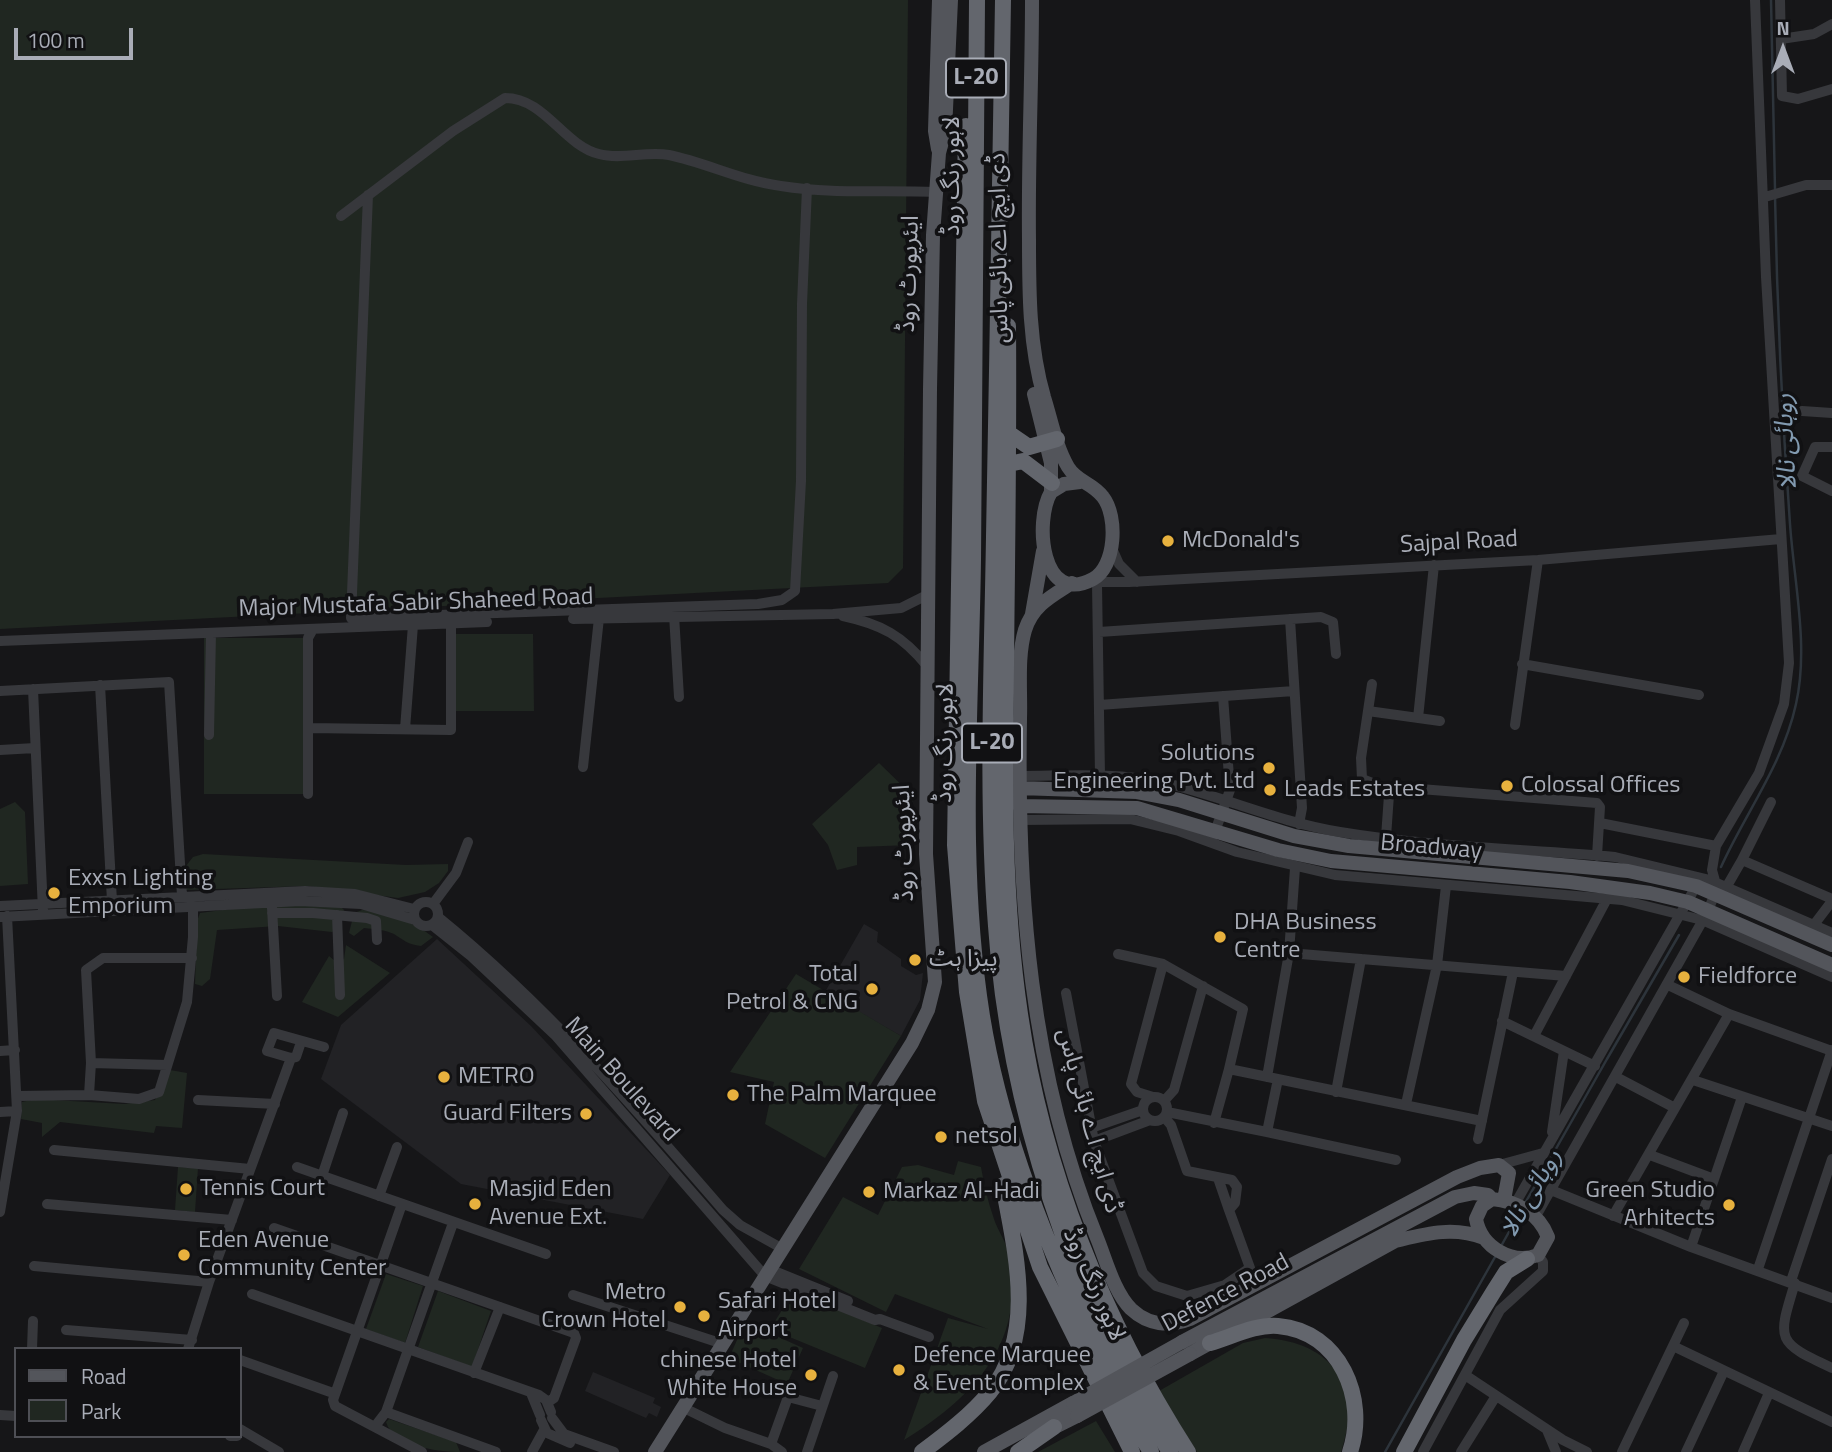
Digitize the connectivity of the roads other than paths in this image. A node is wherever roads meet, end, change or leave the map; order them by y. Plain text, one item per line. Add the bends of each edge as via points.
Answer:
1 (939, 0) edge
2 (951, 0) edge
3 (977, 0) edge
4 (1023, 0) edge
5 (1032, 0) edge
6 (1755, 0) edge
7 (1780, 0) edge
8 (1003, 1) edge
9 (1832, 24) edge
10 (977, 30) junction
11 (1781, 39) junction
12 (1832, 89) edge
13 (939, 153) junction
14 (1832, 185) edge
15 (807, 188) junction
16 (936, 192) junction
17 (1001, 192) junction
18 (368, 195) junction
19 (1770, 195) junction
20 (341, 216) dead end
21 (1802, 411) dead end
22 (1832, 413) edge
23 (1010, 434) junction
24 (1052, 440) junction
25 (1832, 447) edge
26 (1009, 464) junction
27 (1080, 482) junction
28 (1051, 488) junction
29 (1832, 491) edge
30 (1782, 538) junction
31 (1111, 546) junction
32 (1043, 551) junction
33 (1538, 560) junction
34 (1434, 565) junction
35 (1137, 582) junction
36 (1085, 583) junction
37 (927, 595) junction
38 (833, 614) junction
39 (674, 615) junction
40 (1032, 615) junction
41 (599, 618) junction
42 (1290, 619) junction
43 (451, 624) junction
44 (413, 625) junction
45 (313, 629) junction
46 (1099, 632) junction
47 (211, 633) junction
48 (0, 641) edge
49 (1336, 654) dead end
50 (1522, 664) junction
51 (927, 666) junction
52 (1372, 684) dead end
53 (100, 685) junction
54 (33, 690) junction
55 (0, 691) edge
56 (1294, 691) junction
57 (1699, 695) dead end
58 (1223, 696) junction
59 (679, 697) dead end
60 (1099, 705) junction
61 (1368, 711) junction
62 (1418, 718) junction
63 (1440, 721) dead end
64 (1515, 725) dead end
65 (309, 727) junction
66 (405, 729) junction
67 (209, 735) dead end
68 (35, 748) junction
69 (0, 750) edge
70 (583, 767) dead end
71 (1100, 776) junction
72 (1019, 782) junction
73 (1390, 790) junction
74 (308, 794) dead end
75 (1771, 802) dead end
76 (1224, 809) junction
77 (1019, 813) junction
78 (1600, 823) junction
79 (1299, 824) junction
80 (1213, 836) junction
81 (1386, 837) junction
82 (468, 842) dead end
83 (1716, 846) junction
84 (1597, 856) junction
85 (1742, 859) junction
86 (1295, 868) junction
87 (1704, 878) junction
88 (1446, 886) junction
89 (1720, 887) junction
90 (1608, 897) junction
91 (190, 899) junction
92 (354, 899) junction
93 (1832, 900) edge
94 (112, 901) junction
95 (272, 901) junction
96 (433, 904) junction
97 (0, 906) edge
98 (1685, 908) junction
99 (43, 909) junction
100 (272, 913) junction
101 (337, 915) junction
102 (415, 915) junction
103 (4, 916) edge
104 (1705, 916) junction
105 (351, 917) junction
106 (435, 921) junction
107 (1813, 926) junction
108 (1832, 933) edge
109 (377, 940) dead end
110 (1832, 944) edge
111 (1289, 953) junction
112 (1118, 954) dead end
113 (192, 958) junction
114 (1361, 959) junction
115 (1163, 964) junction
116 (1437, 965) junction
117 (1832, 965) edge
118 (1513, 972) junction
119 (1566, 976) junction
120 (1832, 978) edge
121 (1668, 985) junction
122 (1203, 986) junction
123 (6, 991) edge
124 (1066, 993) dead end
125 (340, 995) dead end
126 (277, 996) dead end
127 (1729, 1014) junction
128 (1502, 1021) junction
129 (1534, 1036) junction
130 (301, 1042) junction
131 (324, 1047) dead end
132 (15, 1050) junction
133 (0, 1051) edge
134 (1564, 1051) junction
135 (1832, 1051) edge
136 (291, 1058) junction
137 (91, 1063) junction
138 (167, 1065) junction
139 (1595, 1066) junction
140 (1229, 1069) junction
141 (1616, 1077) junction
142 (1272, 1078) junction
143 (1693, 1080) junction
144 (1336, 1092) junction
145 (89, 1095) junction
146 (17, 1096) junction
147 (1742, 1097) junction
148 (198, 1100) dead end
149 (275, 1104) junction
150 (1406, 1104) junction
151 (1162, 1107) junction
152 (1675, 1108) junction
153 (1143, 1110) junction
154 (17, 1111) junction
155 (0, 1112) edge
156 (343, 1113) dead end
157 (1808, 1118) junction
158 (1150, 1120) junction
159 (1482, 1121) junction
160 (1214, 1122) junction
161 (1832, 1126) edge
162 (1091, 1129) junction
163 (994, 1131) junction
164 (1267, 1132) junction
165 (1479, 1139) dead end
166 (1551, 1139) junction
167 (1094, 1141) junction
168 (397, 1147) dead end
169 (54, 1150) dead end
170 (1543, 1153) junction
171 (1650, 1155) junction
172 (1832, 1159) edge
173 (1396, 1160) dead end
174 (1499, 1165) junction
175 (297, 1167) dead end
176 (250, 1169) junction
177 (4, 1171) edge
178 (322, 1176) junction
179 (1714, 1179) junction
180 (1551, 1190) junction
181 (379, 1196) junction
182 (1503, 1201) junction
183 (47, 1204) dead end
184 (402, 1204) junction
185 (0, 1212) edge
186 (1536, 1216) junction
187 (1613, 1216) junction
188 (232, 1220) junction
189 (453, 1223) junction
190 (274, 1228) dead end
191 (1484, 1238) junction
192 (1690, 1247) junction
193 (783, 1248) junction
194 (546, 1254) dead end
195 (1532, 1257) junction
196 (382, 1264) junction
197 (34, 1266) dead end
198 (1758, 1269) junction
199 (767, 1273) junction
200 (209, 1282) junction
201 (432, 1282) junction
202 (1793, 1282) junction
203 (253, 1294) dead end
204 (573, 1295) dead end
205 (1832, 1298) edge
206 (500, 1307) junction
207 (33, 1321) dead end
208 (1684, 1322) dead end
209 (65, 1330) dead end
210 (359, 1333) junction
211 (929, 1337) dead end
212 (1210, 1343) junction
213 (723, 1344) junction
214 (190, 1345) edge
215 (1673, 1346) junction
216 (32, 1347) edge
217 (1186, 1348) junction
218 (409, 1349) junction
219 (242, 1361) edge
220 (1832, 1368) edge
221 (1724, 1371) junction
222 (474, 1373) junction
223 (833, 1376) dead end
224 (1465, 1376) junction
225 (1769, 1393) junction
226 (332, 1394) junction
227 (1496, 1396) junction
228 (822, 1406) junction
229 (682, 1407) junction
230 (1075, 1410) junction
231 (386, 1412) junction
232 (546, 1416) junction
233 (1832, 1422) edge
234 (376, 1425) junction
235 (1054, 1427) junction
236 (1547, 1430) junction
237 (242, 1433) edge
238 (1470, 1438) junction
239 (771, 1444) junction
240 (467, 1447) edge
241 (279, 1452) edge
242 (422, 1452) edge
243 (496, 1452) edge
244 (532, 1452) edge
245 (596, 1452) edge
246 (614, 1452) edge
247 (655, 1452) edge
248 (782, 1452) edge
249 (807, 1452) edge
250 (922, 1452) edge
251 (984, 1452) edge
252 (1006, 1452) edge
253 (1018, 1452) edge
254 (1132, 1452) edge
255 (1151, 1452) edge
256 (1170, 1452) edge
257 (1188, 1452) edge
258 (1350, 1452) edge
259 (1404, 1452) edge
260 (1423, 1452) edge
261 (1461, 1452) edge
262 (1476, 1452) edge
263 (1556, 1452) edge
264 (1587, 1452) edge
265 (1622, 1452) edge
266 (1686, 1452) edge
267 (1744, 1452) edge

1 - 13 main road, ایئرپورٹ روڈ via 935,131
2 - 13 main road, ایئرپورٹ روڈ via 945,131
3 - 10 highway, لاہور رنگ روڈ / L-20
4 - 24 main road, ڈی ایچ اے بائی پاس via 1022,317 1028,367
5 - 24 main road via 1031,331
6 - 19 street
7 - 11 street
8 - 17 highway, لاہور رنگ روڈ / L-20
9 - 11 street via 1814,34
10 - 163 highway via 967,80 963,194 955,845 967,992
10 - 255 highway, لاہور رنگ روڈ / L-20 via 968,825 982,1015 990,1061 1043,1229 1126,1411
11 - 12 street via 1782,96 1798,99
13 - 16 main road, ایئرپورٹ روڈ
14 - 19 street via 1806,185
15 - 16 street
15 - 18 street via 745,179 665,154 601,155 529,104 505,99 453,131
15 - 18 street via 794,590 782,600 758,604 351,618
16 - 37 main road, ایئرپورٹ روڈ
17 - 23 highway via 1007,215
17 - 256 highway, لاہور رنگ روڈ / L-20 via 992,715 996,930 1011,1040 1057,1217 1115,1358
18 - 20 street
19 - 30 street
21 - 22 street
23 - 24 highway via 1029,447
23 - 26 highway
24 - 27 main road
24 - 28 main road, ڈی ایچ اے بائی پاس
25 - 29 street via 1815,447 1802,476
26 - 28 highway via 1023,461
26 - 257 highway via 1004,771 1010,933 1020,1015 1050,1143 1088,1257 1146,1380
27 - 28 main road
27 - 31 main road via 1092,486 1106,500
28 - 32 main road
30 - 33 street, Sajpal Road
30 - 83 street via 1788,687 1759,773
31 - 35 street via 1119,564
31 - 36 main road via 1105,567
32 - 36 main road via 1052,571
32 - 40 main road, ڈی ایچ اے بائی پاس
33 - 34 street, Sajpal Road
33 - 50 street
34 - 35 street, Sajpal Road
34 - 62 street
35 - 36 street, Sajpal Road
36 - 40 main road via 1044,600
36 - 46 street
37 - 38 street via 901,608
37 - 51 main road, ایئرپورٹ روڈ
38 - 39 street, Major Mustafa Sabir Shaheed Road
38 - 51 street via 886,628 910,645
39 - 41 street, Major Mustafa Sabir Shaheed Road
39 - 59 street
40 - 72 main road, ڈی ایچ اے بائی پاس via 1022,643
41 - 43 street, Major Mustafa Sabir Shaheed Road
41 - 70 street
42 - 46 street
42 - 49 street via 1328,618 1333,622
42 - 56 street
43 - 44 street, Major Mustafa Sabir Shaheed Road
43 - 66 street via 451,730
44 - 45 street, Major Mustafa Sabir Shaheed Road
44 - 66 street
45 - 47 street, Major Mustafa Sabir Shaheed Road
45 - 65 street via 308,638
46 - 60 street
47 - 48 street, Major Mustafa Sabir Shaheed Road
47 - 67 street
50 - 57 street
50 - 64 street
51 - 193 main road, ایئرپورٹ روڈ via 926,854 933,997 912,1043
52 - 61 street
53 - 54 street
53 - 91 street via 169,682
53 - 94 street
54 - 55 street
54 - 68 street
56 - 58 street
56 - 79 street via 1302,808
58 - 60 street
58 - 76 street via 1230,790
60 - 71 street
61 - 62 street
61 - 73 street via 1362,779
62 - 63 street
65 - 66 street
65 - 74 street
68 - 69 street
68 - 99 street
71 - 72 street
71 - 76 street via 1159,782
72 - 76 main road, Broadway via 1137,792
72 - 77 main road, ڈی ایچ اے بائی پاس
73 - 78 street via 1401,786 1592,802 1600,807
73 - 81 street
75 - 85 street
76 - 79 street
76 - 80 street
76 - 87 main road, Broadway via 1294,836 1349,846
77 - 80 main road, Broadway via 1137,808
77 - 174 main road, ڈی ایچ اے بائی پاس via 1026,945 1048,1074 1087,1213 1121,1294 1141,1316 1169,1324 1190,1319 1457,1177
78 - 83 street
78 - 84 street
79 - 81 street
80 - 86 street
80 - 98 main road, Broadway via 1331,861 1609,886
81 - 84 street
82 - 96 street via 456,873
83 - 87 street
84 - 87 street
85 - 89 street
85 - 93 street
86 - 88 street
86 - 111 street
87 - 89 main road, Broadway
87 - 89 street
87 - 98 street
88 - 90 street
88 - 116 street
89 - 104 street
89 - 107 street
89 - 110 main road, Broadway
90 - 98 street
90 - 119 street
91 - 92 street via 305,891
91 - 94 street
91 - 95 street
91 - 99 street
91 - 113 street
92 - 95 street
92 - 102 street
92 - 105 street
93 - 107 street
94 - 99 street
95 - 100 street
96 - 102 street via 422,902
96 - 106 street
97 - 99 street
98 - 104 main road, Broadway
98 - 139 street
99 - 103 street
100 - 101 street
100 - 126 street
101 - 105 street
101 - 125 street
102 - 106 street via 422,926
103 - 123 street
104 - 117 main road, Broadway
104 - 120 street
104 - 121 street
105 - 109 street via 376,921
106 - 193 street, Main Boulevard via 485,956 533,1000 728,1216
106 - 199 street, Main Boulevard via 555,1035
107 - 108 street
111 - 114 street
111 - 142 street
112 - 115 street
113 - 137 street via 103,958 89,965 84,976
113 - 138 street via 187,1002
114 - 116 street
114 - 144 street
115 - 122 street
115 - 151 street via 1131,1084
116 - 118 street
116 - 150 street
118 - 119 street
118 - 128 street
119 - 129 street
121 - 127 street
121 - 141 street
122 - 140 street via 1243,1009
122 - 151 street via 1174,1090
123 - 132 street
124 - 162 street
127 - 135 street
127 - 143 street
128 - 129 street
128 - 159 street
129 - 134 street
130 - 131 street
130 - 136 street via 296,1057
130 - 136 street via 274,1033 267,1051
132 - 133 street
132 - 146 street
134 - 139 street
134 - 166 street
135 - 157 street
136 - 149 street
137 - 138 street
137 - 145 street
138 - 145 street via 163,1084 153,1096
139 - 166 street
140 - 142 street
140 - 160 street
141 - 152 street
141 - 180 street
142 - 144 street
142 - 164 street
143 - 147 street
143 - 152 street
144 - 150 street
145 - 146 street
146 - 154 street
147 - 157 street
147 - 179 street
148 - 149 street
149 - 176 street
150 - 159 street
151 - 153 street via 1147,1099
151 - 158 street
151 - 160 street
151 - 167 street via 1187,1171 1218,1178 1250,1263 1249,1270 1224,1285 1197,1295 1178,1295 1156,1286 1138,1264
152 - 171 street
153 - 158 street
153 - 162 street
154 - 155 street
154 - 177 street
156 - 178 street
157 - 161 street
157 - 198 street
158 - 167 street
159 - 165 street
160 - 164 street
162 - 167 street
163 - 250 highway via 1019,1276 1017,1319 1008,1360 992,1390
163 - 254 highway via 1040,1267
164 - 173 street
166 - 170 street
168 - 181 street
169 - 176 street
170 - 174 street
170 - 182 street
171 - 179 street
171 - 187 street
172 - 202 street
174 - 182 main road via 1510,1178
175 - 178 street
176 - 188 street
177 - 185 street
178 - 181 street
179 - 192 street
180 - 186 street
180 - 187 street
181 - 184 street
182 - 186 main road
182 - 191 main road via 1482,1206 1476,1219
182 - 217 main road, Defence Road via 1474,1193 1455,1196
183 - 188 street
184 - 189 street
184 - 196 street
186 - 195 main road via 1548,1237
187 - 192 street
188 - 200 street
189 - 194 street
189 - 201 street
190 - 196 street
191 - 195 main road via 1507,1255
191 - 212 main road, Defence Road via 1454,1231 1395,1241
192 - 198 street
193 - 199 main road, ایئرپورٹ روڈ
195 - 224 street via 1543,1262 1543,1271 1500,1310
195 - 259 highway via 1506,1272 1464,1339
196 - 201 street
196 - 210 street
197 - 200 street
198 - 202 street
199 - 211 street
199 - 213 main road, ایئرپورٹ روڈ
200 - 214 street
201 - 206 street
201 - 218 street
202 - 205 street
202 - 220 street via 1783,1326 1785,1339 1794,1349
203 - 210 street
204 - 213 street
206 - 222 street
206 - 232 street via 575,1335
207 - 216 street
208 - 215 street
209 - 214 street
210 - 218 street
210 - 226 street via 338,1390
212 - 217 main road, Defence Road
212 - 258 highway via 1280,1326 1321,1342 1336,1357 1355,1398
213 - 229 main road, ایئرپورٹ روڈ
215 - 221 street
215 - 265 street
217 - 230 main road, Defence Road, bridge
218 - 222 street
218 - 231 street
219 - 226 street
221 - 225 street
221 - 266 street
222 - 232 street via 531,1393
223 - 228 street
224 - 227 street
224 - 260 street
225 - 233 street
225 - 267 street
226 - 234 street via 335,1406
227 - 236 street
227 - 238 street
228 - 239 street via 788,1397
228 - 249 street
229 - 239 street
229 - 247 main road, ایئرپورٹ روڈ
230 - 235 main road, Defence Road
230 - 251 main road, Defence Road
231 - 234 street
231 - 240 street
232 - 244 street
232 - 245 street via 549,1435
232 - 246 street via 564,1434
234 - 242 street via 386,1435
235 - 252 main road, Defence Road
235 - 253 highway
236 - 263 street
236 - 264 street
237 - 241 street
238 - 261 street
238 - 262 street
239 - 248 street
240 - 243 street

